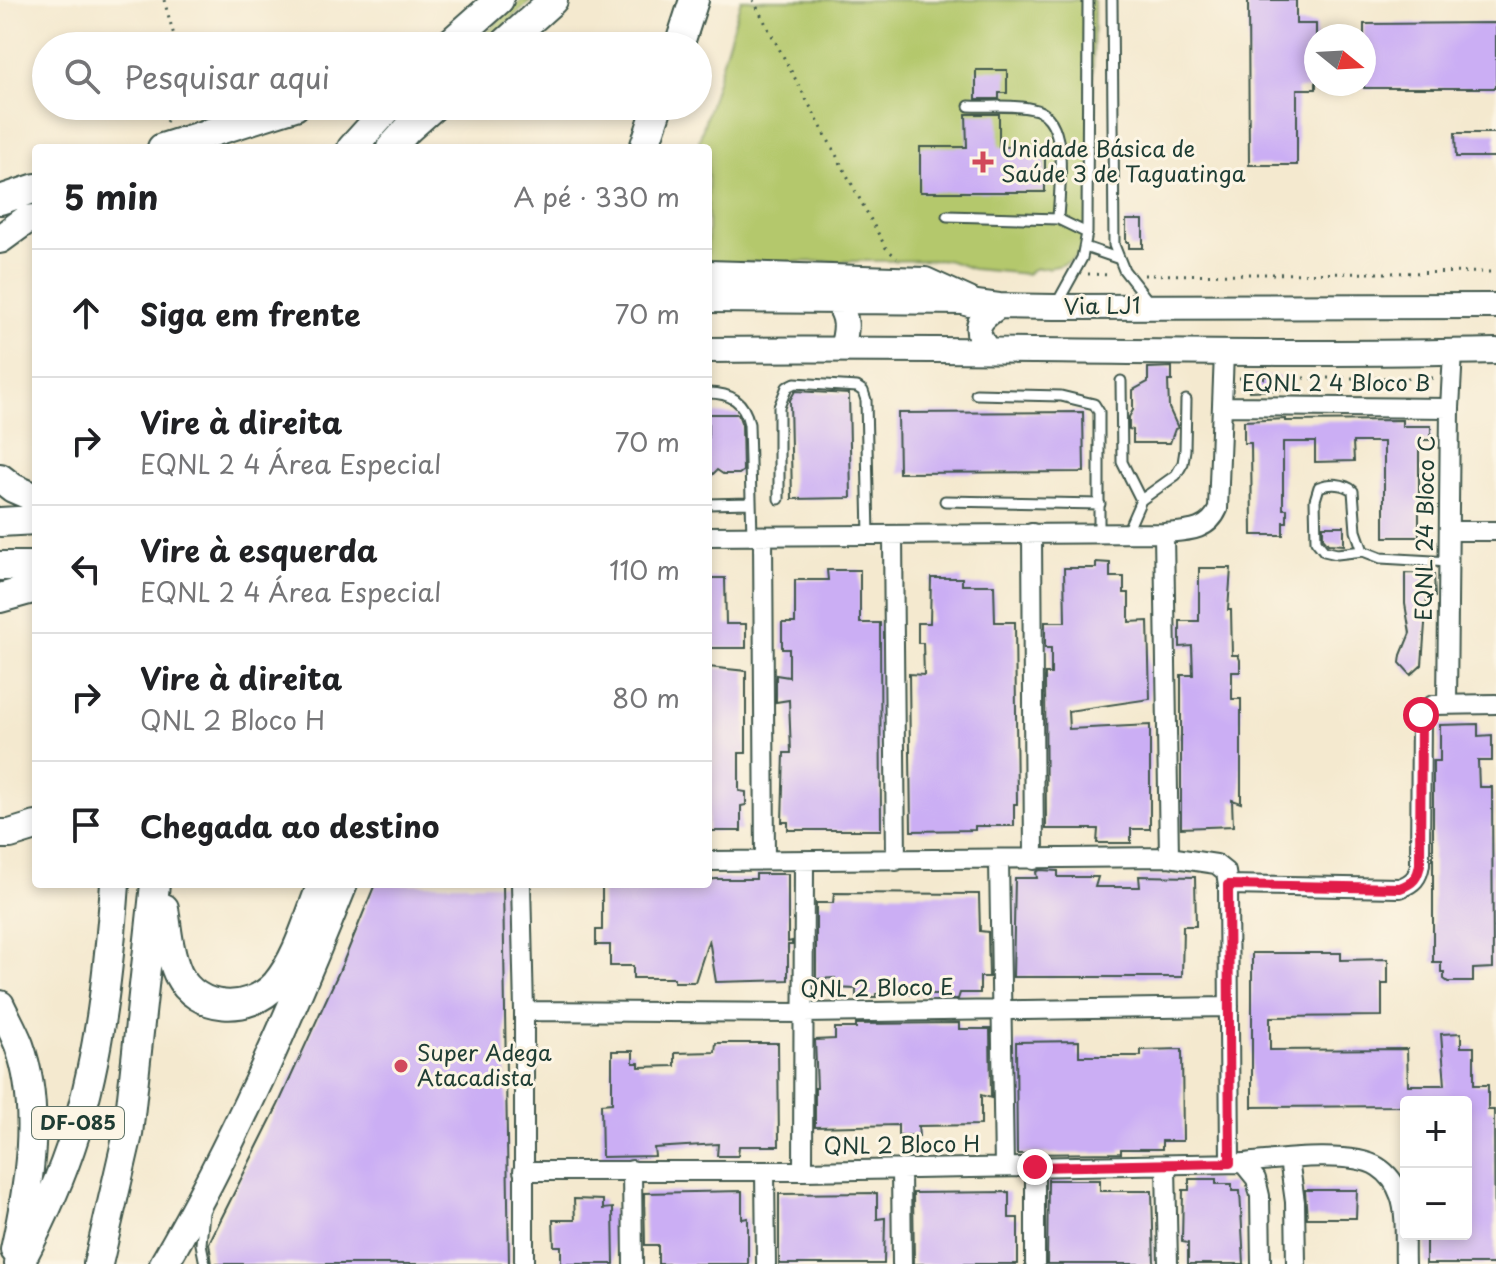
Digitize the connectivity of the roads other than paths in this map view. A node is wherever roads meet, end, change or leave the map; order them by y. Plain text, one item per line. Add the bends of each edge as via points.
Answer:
1 (499, 0) edge
2 (553, 0) edge
3 (694, 0) edge
4 (1088, 0) edge
5 (1112, 0) edge
6 (463, 32) edge
7 (518, 32) edge
8 (684, 32) edge
9 (969, 106) dead end
10 (251, 120) edge
11 (377, 120) edge
12 (420, 120) edge
13 (653, 120) edge
14 (175, 144) edge
15 (356, 144) edge
16 (395, 144) edge
17 (645, 144) edge
18 (32, 189) edge
19 (0, 200) edge
20 (947, 216) dead end
21 (32, 219) edge
22 (1058, 219) junction
23 (1087, 233) junction
24 (0, 239) edge
25 (1085, 247) junction
26 (1117, 258) junction
27 (712, 275) edge
28 (712, 300) edge
29 (836, 301) junction
30 (969, 302) junction
31 (1151, 305) junction
32 (999, 306) junction
33 (1496, 306) edge
34 (1055, 307) junction
35 (842, 349) junction
36 (987, 349) junction
37 (712, 350) edge
38 (1496, 351) edge
39 (1453, 352) junction
40 (1224, 353) junction
41 (1121, 381) dead end
42 (712, 394) edge
43 (976, 394) dead end
44 (1186, 400) dead end
45 (1222, 406) junction
46 (1450, 408) junction
47 (0, 478) edge
48 (32, 496) edge
49 (779, 499) dead end
50 (1141, 500) junction
51 (945, 501) dead end
52 (750, 503) junction
53 (712, 504) edge
54 (1100, 504) junction
55 (32, 520) edge
56 (0, 522) edge
57 (1450, 531) junction
58 (1496, 531) edge
59 (1127, 532) junction
60 (1032, 533) junction
61 (1099, 533) junction
62 (1164, 533) junction
63 (712, 536) edge
64 (869, 536) junction
65 (893, 536) junction
66 (757, 537) junction
67 (1363, 551) junction
68 (1450, 562) junction
69 (0, 566) edge
70 (32, 566) edge
71 (32, 589) edge
72 (0, 598) edge
73 (1447, 704) junction
74 (1496, 704) edge
75 (32, 827) edge
76 (0, 834) edge
77 (1169, 857) junction
78 (765, 860) junction
79 (999, 860) junction
80 (1034, 860) junction
81 (712, 861) edge
82 (804, 861) junction
83 (896, 861) junction
84 (1227, 879) junction
85 (115, 888) edge
86 (158, 888) edge
87 (159, 888) edge
88 (320, 888) edge
89 (341, 888) edge
90 (521, 888) edge
91 (0, 1005) edge
92 (1229, 1007) junction
93 (1002, 1010) junction
94 (524, 1011) junction
95 (803, 1013) junction
96 (1289, 1159) junction
97 (1236, 1163) junction
98 (1166, 1166) junction
99 (1004, 1167) junction
100 (1035, 1167) junction
101 (901, 1169) junction
102 (632, 1170) junction
103 (523, 1171) junction
104 (765, 1171) junction
105 (803, 1171) junction
106 (205, 1186) junction
107 (12, 1264) edge
108 (19, 1264) edge
109 (98, 1264) edge
110 (164, 1264) edge
111 (205, 1264) edge
112 (524, 1264) edge
113 (633, 1264) edge
114 (766, 1264) edge
115 (902, 1264) edge
116 (1035, 1264) edge
117 (1168, 1264) edge
118 (1261, 1264) edge
119 (1296, 1264) edge
120 (1405, 1264) edge

1 - 6 main road
2 - 7 main road
3 - 8 main road
4 - 23 lane
5 - 26 lane
9 - 22 lane via 1036,110 1053,122 1059,137
10 - 14 main road
11 - 15 main road
12 - 16 main road
13 - 17 main road
18 - 19 main road
20 - 22 lane
21 - 24 main road
22 - 23 lane
23 - 25 lane
25 - 26 lane
25 - 34 lane
26 - 31 lane
27 - 30 main road via 925,282
28 - 29 main road, Via LJ1
29 - 30 main road, Via LJ1
29 - 35 main road via 847,323
30 - 32 main road, Via LJ1
31 - 33 main road, Via LJ1
31 - 34 main road, Via LJ1
32 - 34 main road, Via LJ1
32 - 36 main road via 980,323 979,339
35 - 36 main road, Via LJ1
35 - 37 main road, Via LJ1
36 - 40 main road, Via LJ1
38 - 39 main road, Via LJ1
39 - 40 main road, Via LJ1
39 - 46 street, EQNL 24 Bloco C
40 - 45 street
41 - 50 lane via 1122,462
42 - 52 lane via 733,397 747,411
43 - 54 lane via 1061,396 1094,404 1099,412
44 - 50 lane via 1183,463 1176,475
45 - 46 street, EQNL 2 4 Bloco B
45 - 62 street via 1214,519 1192,530
46 - 57 street, EQNL 24 Bloco C
47 - 48 main road
49 - 64 lane via 779,407 787,387 857,387 866,400
50 - 59 lane
51 - 54 lane
52 - 53 lane
52 - 66 lane
54 - 61 lane
55 - 56 main road
57 - 58 street
57 - 68 street, EQNL 24 Bloco C
59 - 61 street
59 - 62 street
60 - 61 street
60 - 65 street
60 - 80 street
62 - 77 street
63 - 66 street
64 - 65 street
64 - 66 street
65 - 83 street
66 - 78 street
67 - 67 lane via 1353,491 1340,485 1319,487 1316,541 1324,551 1337,554
67 - 68 lane via 1381,558
68 - 73 street, EQNL 24 Bloco C
69 - 70 main road
71 - 72 main road
73 - 74 street
73 - 84 street via 1433,705 1421,715 1420,864 1411,883 1400,888
75 - 76 main road
77 - 80 street
77 - 84 street via 1216,864
78 - 81 street
78 - 82 street
79 - 80 street
79 - 83 street
79 - 93 street
82 - 83 street
82 - 95 street
84 - 92 street
85 - 108 main road, DF-085 via 108,973 76,1132 49,1205
86 - 109 main road, DF-085 via 128,1134
87 - 88 main road via 178,973 190,991 223,1007 259,1000 277,983
89 - 106 main road via 294,1006
90 - 94 street
91 - 107 main road via 19,1046 30,1096 23,1214
92 - 93 street, QNL 2 Bloco E
92 - 97 street
93 - 95 street, QNL 2 Bloco E
93 - 99 street
94 - 95 street, QNL 2 Bloco E
94 - 103 street
95 - 105 street
96 - 97 street, QNL 2 Bloco H
96 - 119 street
96 - 120 street, QNL 2 Bloco H via 1350,1159 1376,1166 1394,1180 1402,1200
97 - 98 street, QNL 2 Bloco H
97 - 118 street via 1256,1179
98 - 100 street, QNL 2 Bloco H
98 - 117 street
99 - 100 street, QNL 2 Bloco H
99 - 101 street, QNL 2 Bloco H
100 - 116 street
101 - 105 street, QNL 2 Bloco H
101 - 115 street
102 - 103 street, QNL 2 Bloco H
102 - 104 street, QNL 2 Bloco H
102 - 113 street
103 - 112 street
104 - 105 street, QNL 2 Bloco H
104 - 114 street
106 - 110 main road
106 - 111 lane

